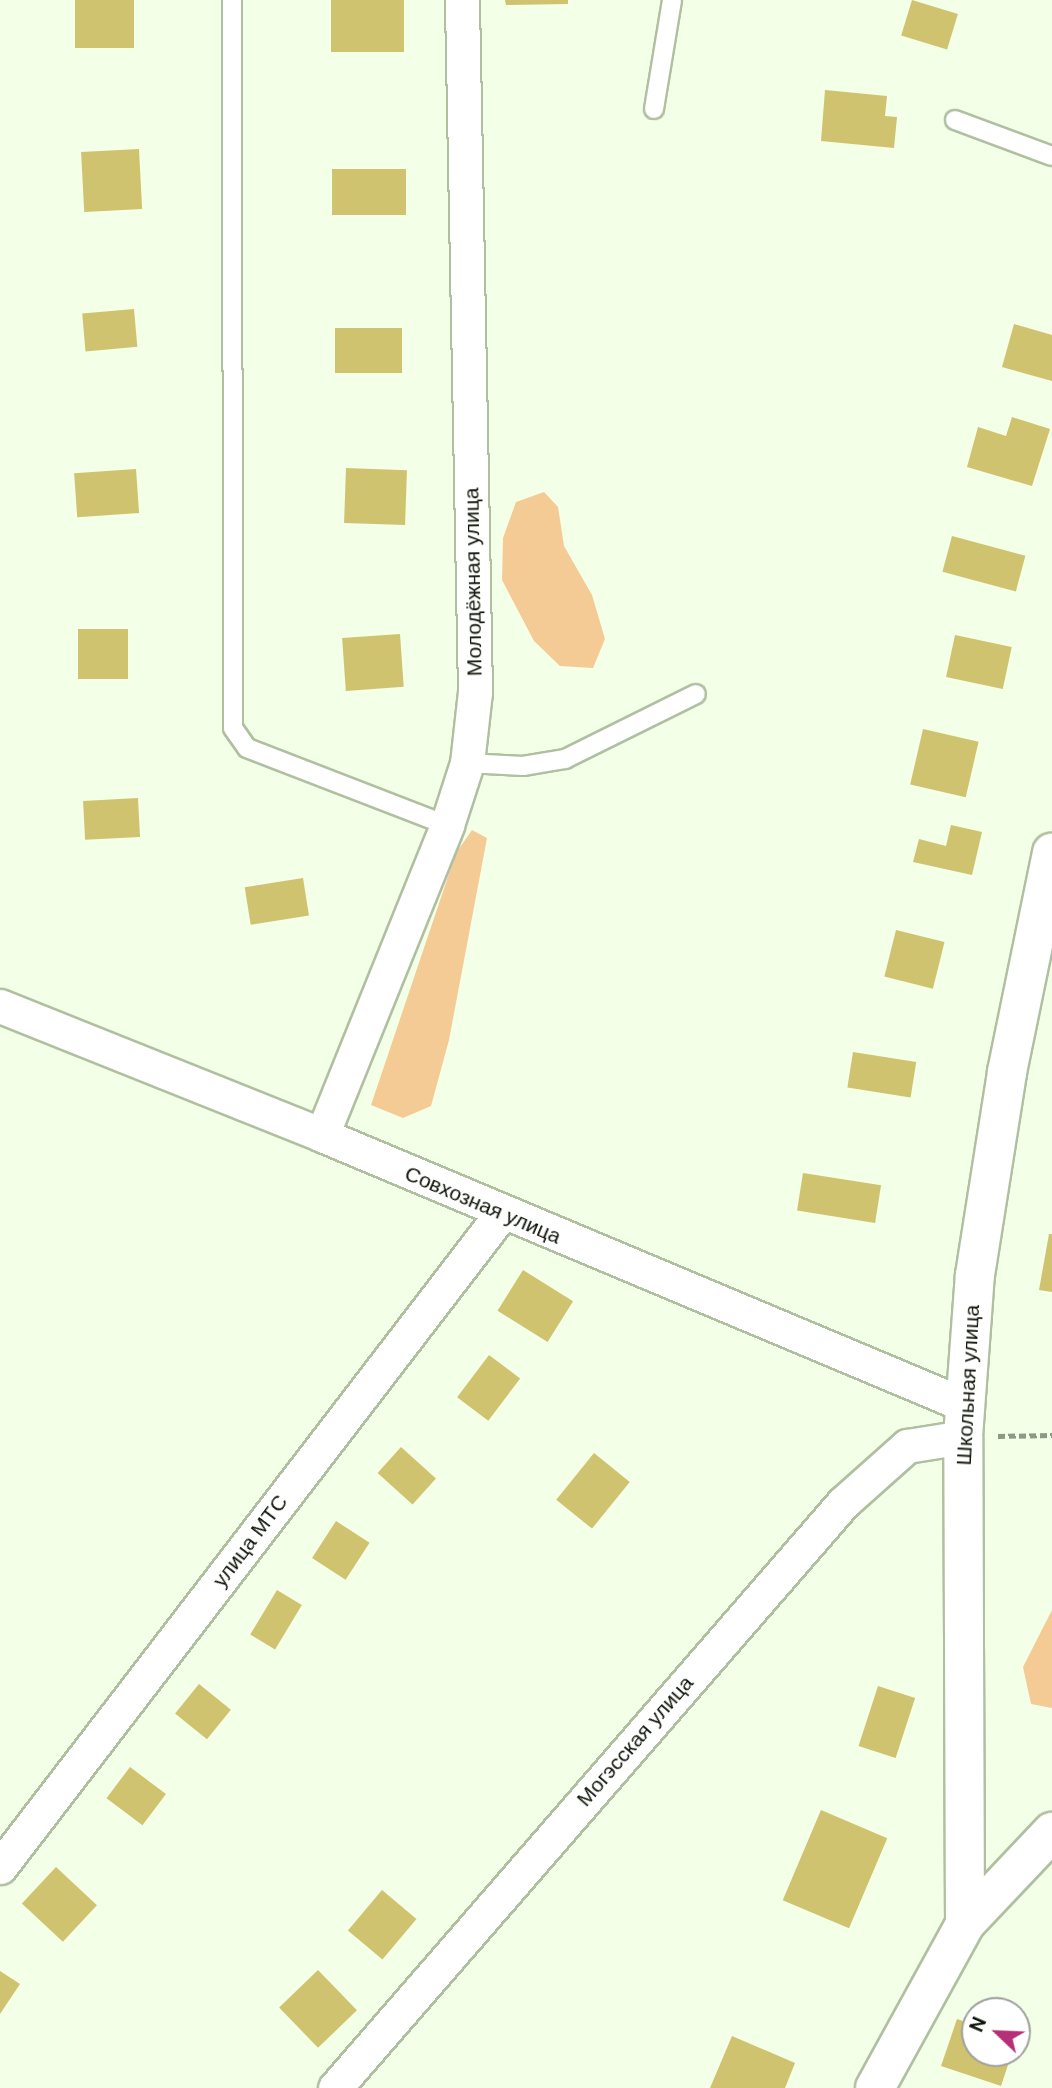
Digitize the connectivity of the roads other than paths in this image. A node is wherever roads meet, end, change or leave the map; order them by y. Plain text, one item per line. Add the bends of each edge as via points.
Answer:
1 (232, 0) edge
2 (462, 0) edge
3 (672, 0) edge
4 (653, 109) dead end
5 (955, 120) dead end
6 (1052, 156) edge
7 (696, 694) dead end
8 (467, 763) junction
9 (447, 825) junction
10 (1052, 853) edge
11 (0, 1006) edge
12 (322, 1135) junction
13 (501, 1214) junction
14 (964, 1421) junction
15 (1052, 1832) edge
16 (0, 1867) edge
17 (965, 1924) junction
18 (335, 2088) edge
19 (875, 2088) edge

1 - 9 lane via 233,728 247,748
2 - 8 street, Молодёжная улица via 475,692
3 - 4 lane
5 - 6 lane
7 - 8 lane via 565,759 523,766
8 - 9 street, Молодёжная улица
9 - 12 street, Молодёжная улица
10 - 14 street, Школьная улица via 1007,1072 977,1261
11 - 12 street, Совхозная улица
12 - 13 street, Совхозная улица
13 - 14 street, Совхозная улица
13 - 16 street, улица МТС
14 - 17 street, Школьная улица
14 - 18 street, Могэсская улица via 907,1446 843,1503
15 - 17 street
17 - 19 street

